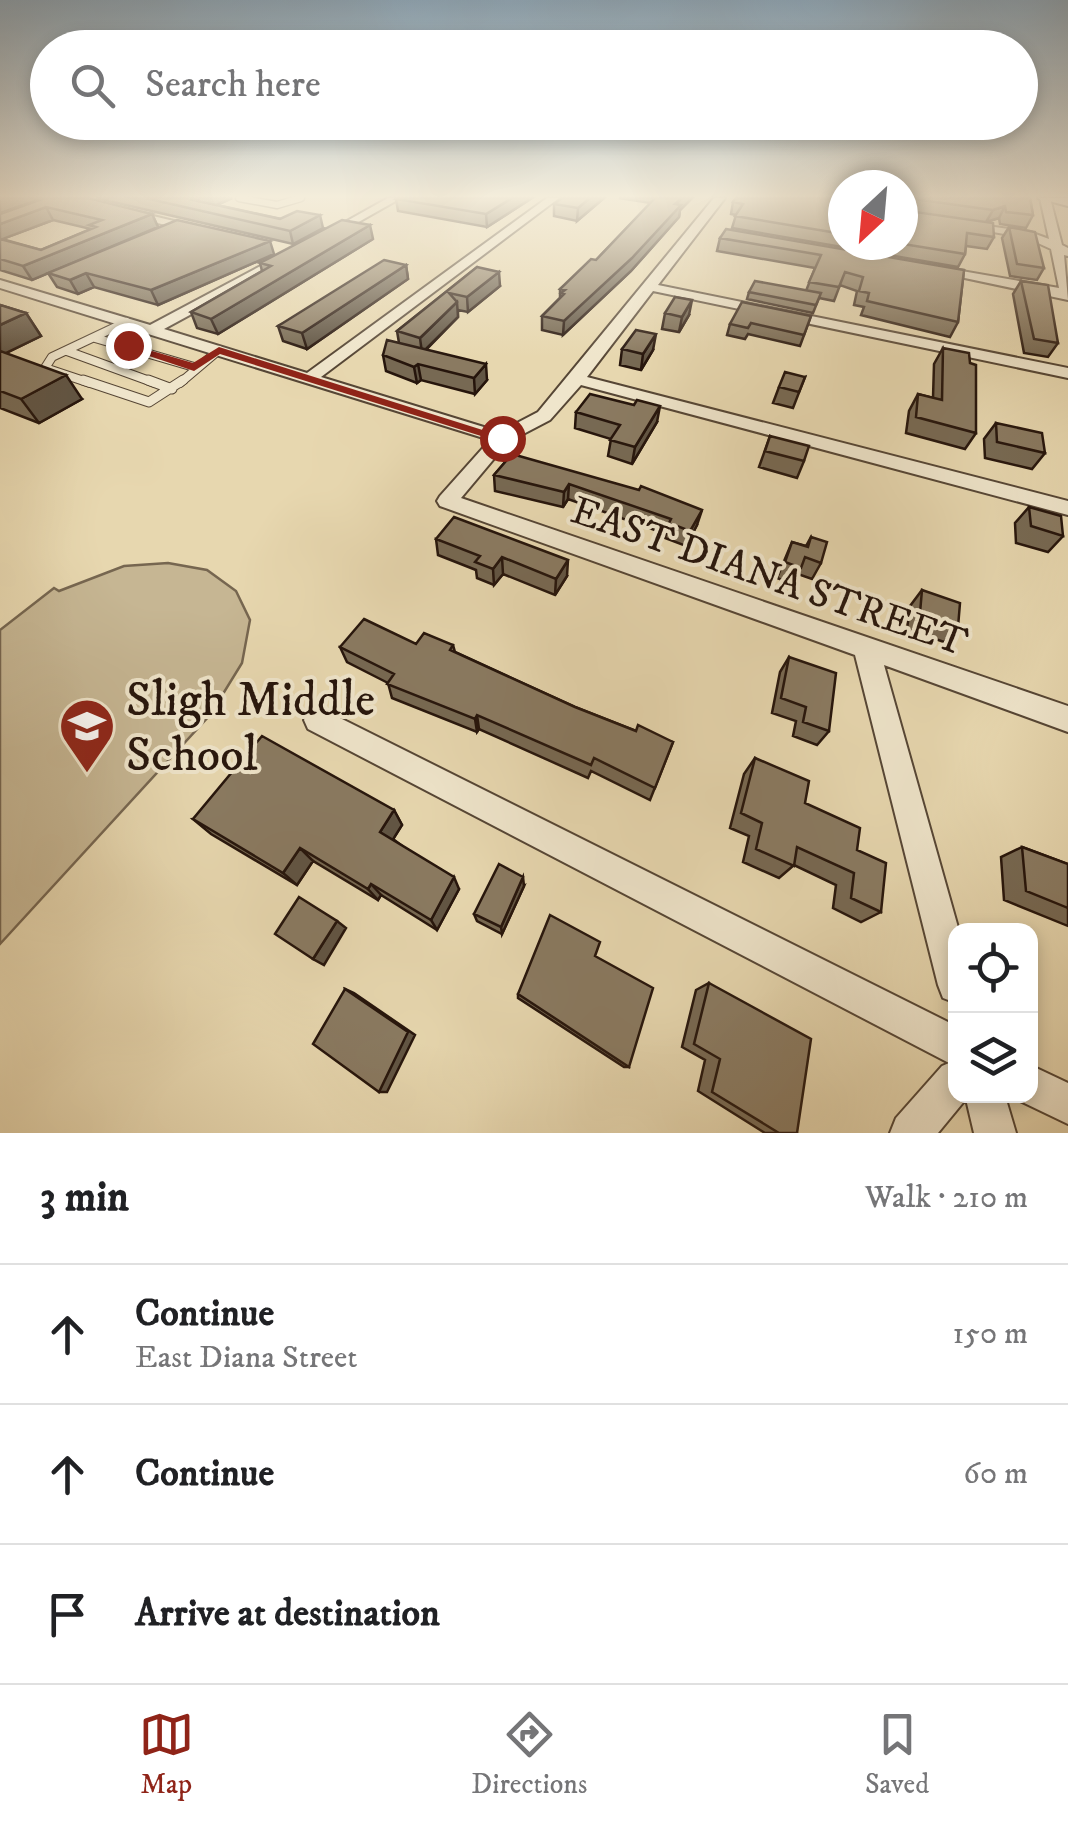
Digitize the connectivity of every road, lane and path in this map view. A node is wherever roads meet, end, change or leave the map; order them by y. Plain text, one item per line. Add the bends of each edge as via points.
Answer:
1 (290, 251) edge
2 (482, 251) edge
3 (679, 251) edge
4 (1062, 251) edge
5 (910, 266) edge
6 (0, 284) edge
7 (44, 284) edge
8 (651, 288) junction
9 (26, 292) junction
10 (1068, 294) edge
11 (126, 322) junction
12 (152, 330) junction
13 (95, 338) junction
14 (219, 350) junction
15 (66, 352) junction
16 (194, 367) junction
17 (1068, 372) edge
18 (310, 378) junction
19 (578, 380) junction
20 (172, 390) junction
21 (502, 438) junction
22 (1068, 508) edge
23 (866, 648) junction
24 (1068, 719) edge
25 (318, 720) dead end
26 (948, 955) edge
27 (948, 1043) edge
28 (948, 1089) edge
29 (1038, 1089) edge
30 (987, 1103) edge
31 (1068, 1104) edge
32 (911, 1133) edge
33 (994, 1133) edge

1 - 12 street via 295,252
2 - 18 street
3 - 8 street
4 - 10 street
5 - 10 street
6 - 9 street
7 - 9 street
8 - 17 street
8 - 19 street
9 - 11 street
11 - 12 street
11 - 13 lane
12 - 14 street
13 - 15 lane
13 - 16 lane
14 - 16 lane
14 - 18 street
15 - 20 lane
15 - 20 lane via 45,368 141,402
16 - 20 lane
18 - 21 street
19 - 21 street via 544,416
19 - 22 street
21 - 23 street, EAST DIANA STREET via 448,501
23 - 24 street, EAST DIANA STREET
23 - 26 street
25 - 27 street
28 - 32 street
29 - 31 street
30 - 33 street

